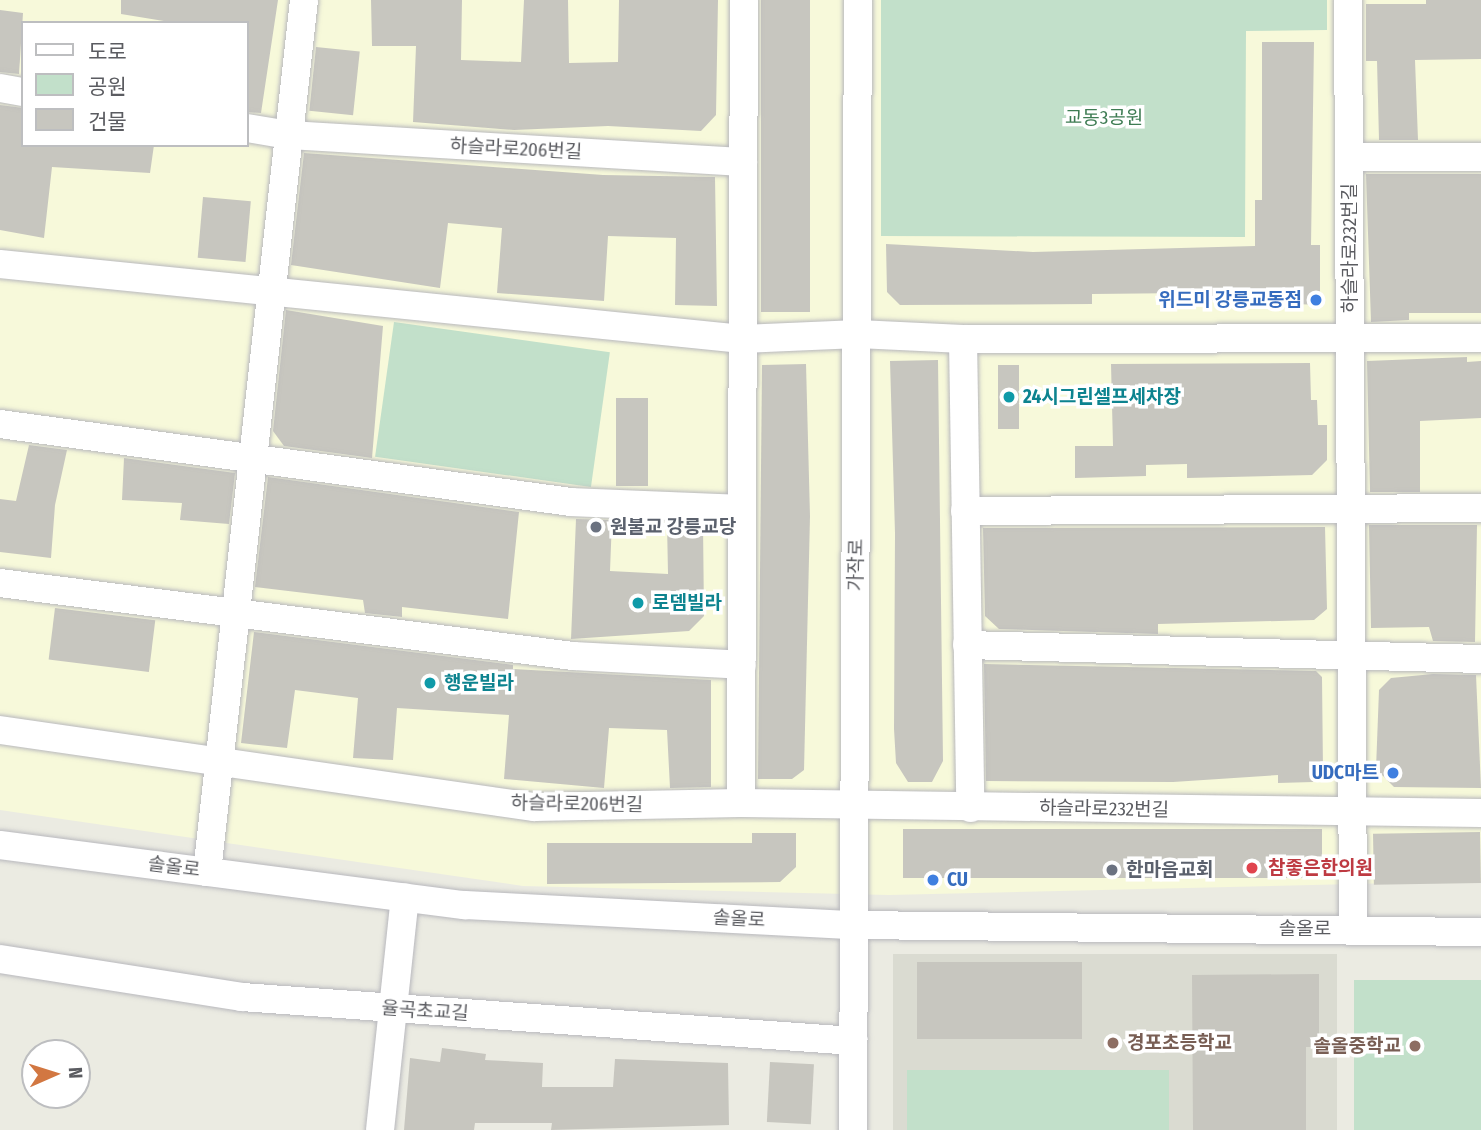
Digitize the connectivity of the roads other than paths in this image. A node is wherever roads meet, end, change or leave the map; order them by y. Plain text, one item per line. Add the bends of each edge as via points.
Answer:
1 (304, 0) edge
2 (744, 0) edge
3 (858, 0) edge
4 (1348, 0) edge
5 (0, 88) edge
6 (21, 92) edge
7 (248, 128) edge
8 (289, 135) junction
9 (1349, 157) junction
10 (1481, 157) edge
11 (743, 162) junction
12 (0, 264) edge
13 (271, 291) junction
14 (858, 334) junction
15 (742, 338) junction
16 (1350, 338) junction
17 (1481, 338) edge
18 (963, 339) junction
19 (0, 424) edge
20 (253, 459) junction
21 (1481, 508) edge
22 (742, 509) junction
23 (1352, 509) junction
24 (965, 511) junction
25 (0, 583) edge
26 (236, 613) junction
27 (967, 645) junction
28 (1353, 655) junction
29 (1481, 659) edge
30 (742, 665) junction
31 (0, 730) edge
32 (219, 762) junction
33 (741, 803) junction
34 (853, 806) junction
35 (970, 808) junction
36 (1354, 812) junction
37 (1481, 813) edge
38 (1, 852) edge
39 (207, 872) junction
40 (405, 897) junction
41 (853, 925) junction
42 (1353, 929) junction
43 (1481, 932) edge
44 (0, 959) edge
45 (395, 1009) junction
46 (853, 1041) junction
47 (380, 1130) edge
48 (853, 1130) edge

1 - 8 street
2 - 11 street
3 - 14 street, 가작로
4 - 9 street, 하슬라로232번길
5 - 6 street
7 - 8 street, 하슬라로206번길
8 - 11 street, 하슬라로206번길
8 - 13 street
9 - 10 street, 하슬라로232번길
9 - 16 street, 하슬라로232번길
11 - 15 street
12 - 13 street
13 - 15 street
13 - 20 street
14 - 15 street
14 - 18 street, 하슬라로232번길
14 - 34 street, 가작로
15 - 22 street
16 - 17 street, 하슬라로232번길
16 - 18 street, 하슬라로232번길
16 - 23 street, 하슬라로232번길
18 - 24 street
19 - 20 street
20 - 22 street via 571,502
20 - 26 street
21 - 23 street
22 - 30 street
23 - 24 street
23 - 28 street, 하슬라로232번길
24 - 27 street
25 - 26 street
26 - 30 street via 573,656
26 - 32 street
27 - 28 street
27 - 35 street
28 - 29 street
28 - 36 street, 하슬라로232번길
30 - 33 street
31 - 32 street, 하슬라로206번길
32 - 33 street, 하슬라로206번길 via 534,807
32 - 39 street
33 - 34 street, 하슬라로206번길
34 - 35 street, 하슬라로232번길
34 - 41 street, 가작로
35 - 36 street, 하슬라로232번길
36 - 37 street, 하슬라로232번길
36 - 42 street, 하슬라로232번길
38 - 39 street, 솔올로
39 - 40 street, 솔올로
40 - 41 street, 솔올로 via 465,905
40 - 45 street
41 - 42 street, 솔올로
41 - 46 street, 가작로
42 - 43 street, 솔올로
44 - 45 street, 율곡초교길 via 242,997
45 - 46 street, 율곡초교길
45 - 47 street
46 - 48 street, 가작로

